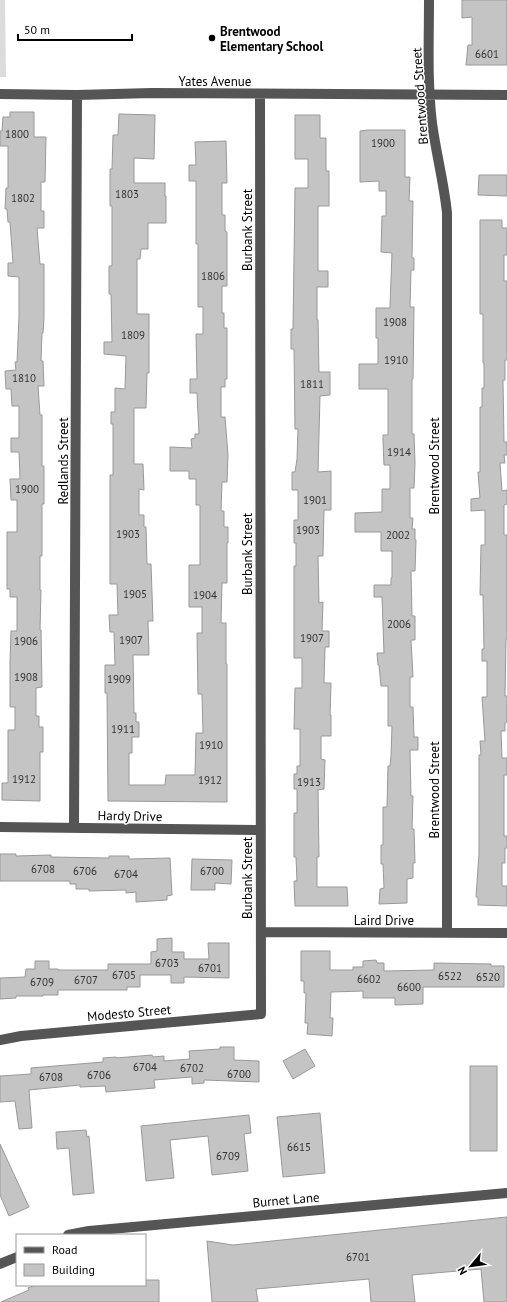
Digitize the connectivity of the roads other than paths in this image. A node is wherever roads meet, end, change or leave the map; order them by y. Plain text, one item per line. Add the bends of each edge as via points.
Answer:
1 (429, 0) edge
2 (0, 94) edge
3 (260, 94) junction
4 (77, 95) junction
5 (430, 95) junction
6 (507, 95) edge
7 (0, 826) edge
8 (74, 828) junction
9 (260, 830) junction
10 (261, 932) junction
11 (447, 933) junction
12 (507, 933) edge
13 (261, 1014) joint
14 (0, 1040) edge
15 (507, 1192) edge
16 (73, 1234) edge
17 (16, 1257) edge
18 (0, 1264) edge

1 - 5 street, Brentwood Street
2 - 4 street, Yates Avenue
3 - 4 street, Yates Avenue
3 - 5 street, Yates Avenue
3 - 9 street, Burbank Street
4 - 8 street, Redlands Street
5 - 6 street, Yates Avenue
5 - 11 street, Brentwood Street via 435,147 448,213
7 - 8 street, Hardy Drive
8 - 9 street, Hardy Drive
9 - 10 street, Burbank Street
10 - 11 street, Laird Drive
10 - 13 street, Burbank Street
11 - 12 street, Laird Drive
13 - 14 street, Modesto Street
15 - 16 street, Burnet Lane
17 - 18 street

